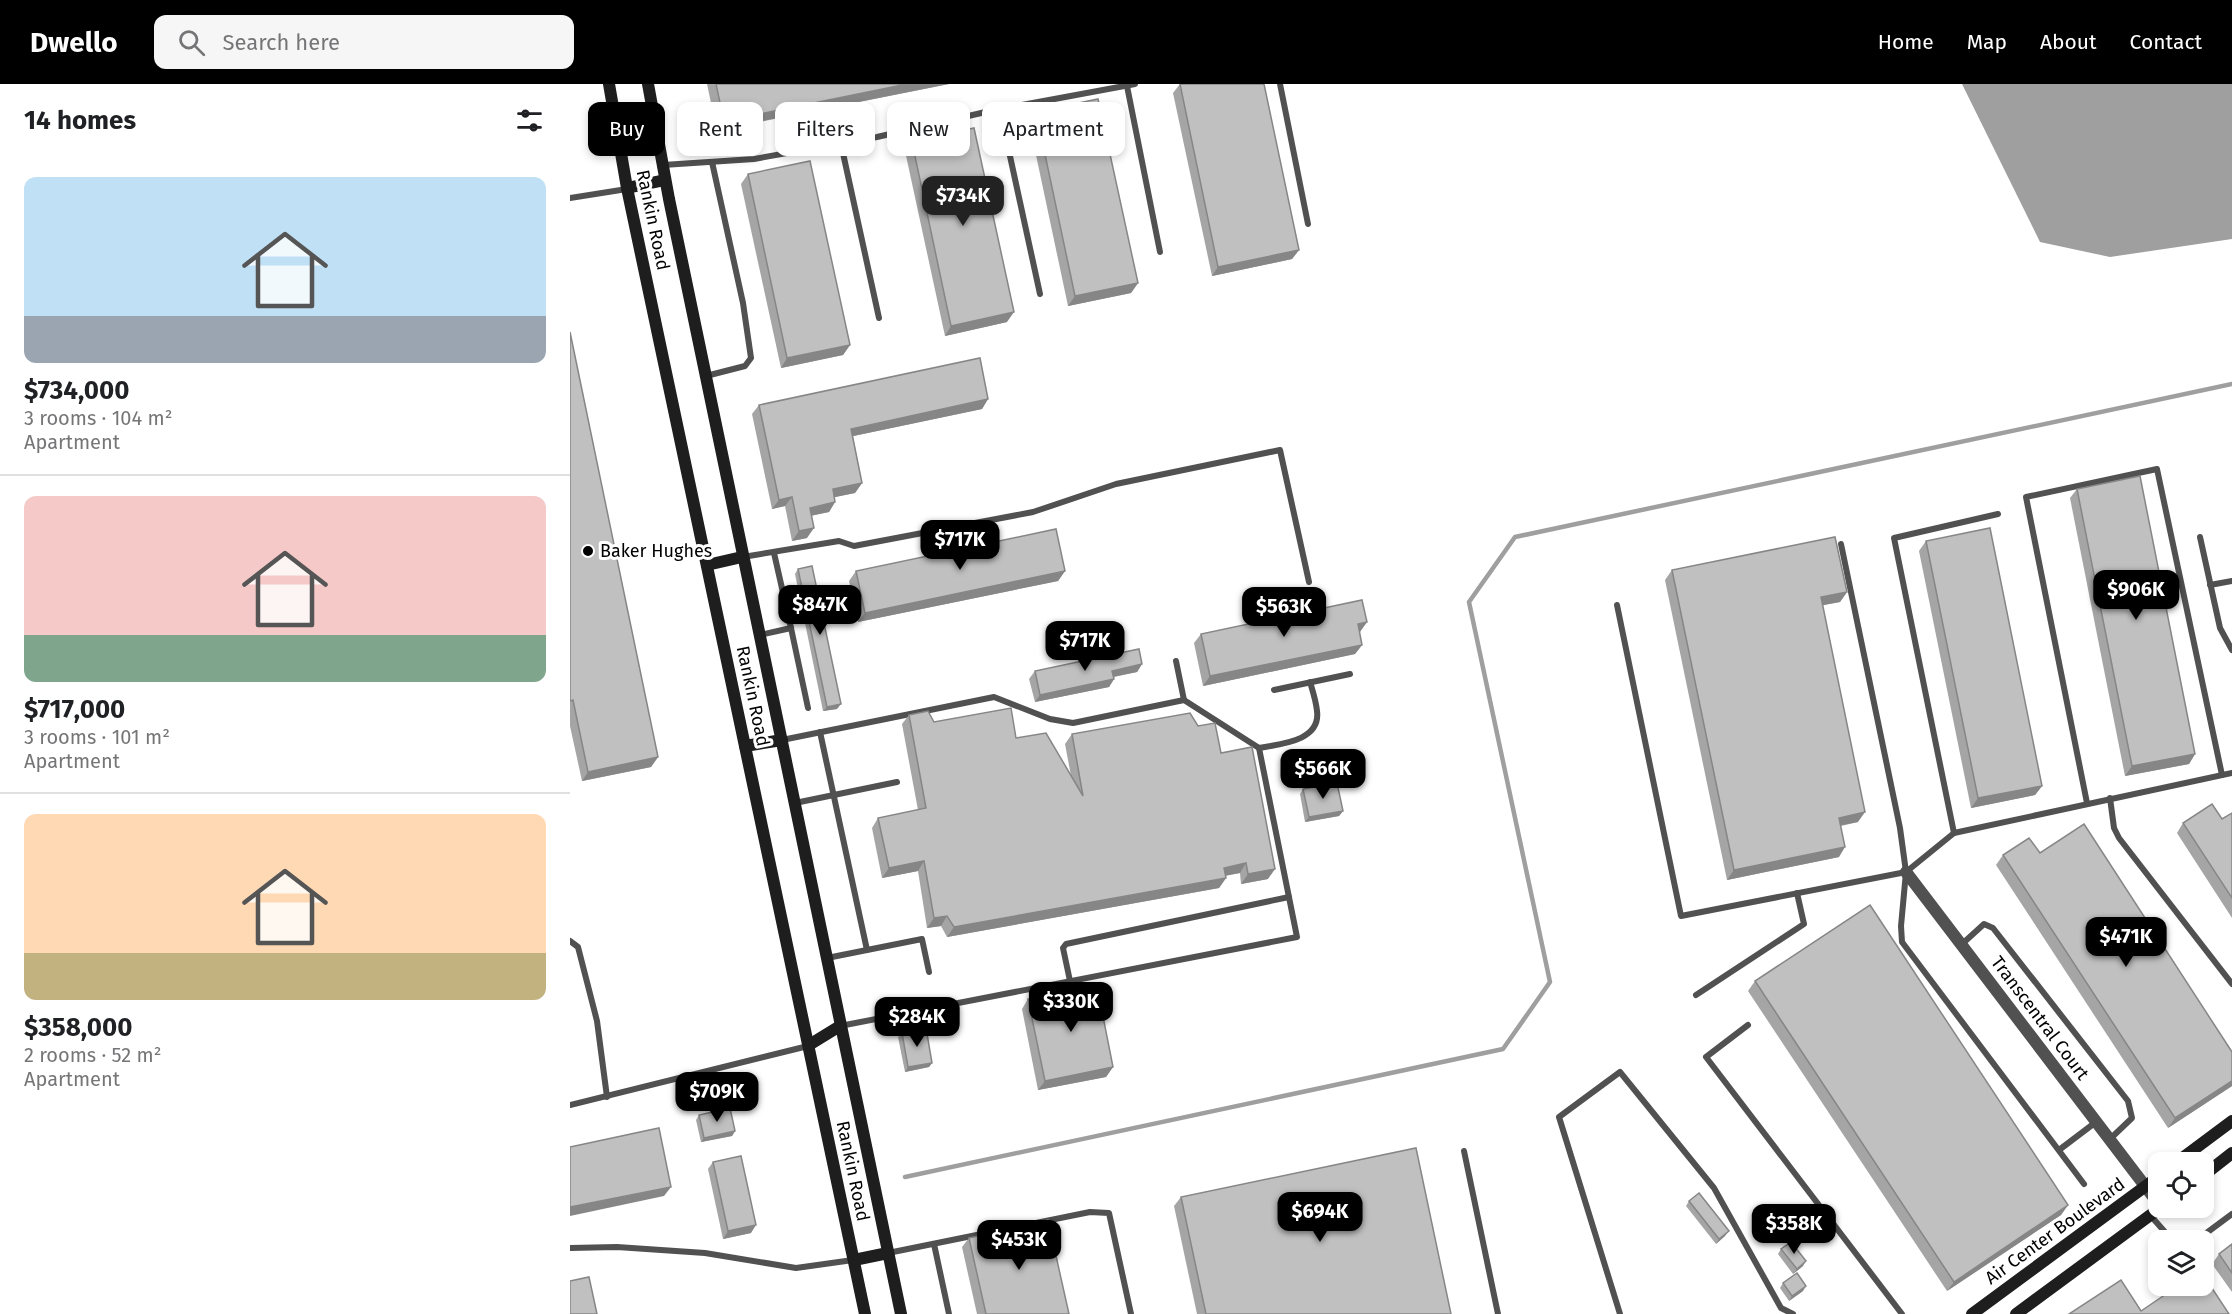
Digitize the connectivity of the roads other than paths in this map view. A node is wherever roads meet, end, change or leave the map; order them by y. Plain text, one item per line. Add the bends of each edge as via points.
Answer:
1 (609, 84) edge
2 (648, 84) edge
3 (1135, 84) edge
4 (1280, 84) edge
5 (1127, 86) junction
6 (1042, 102) edge
7 (982, 114) edge
8 (875, 137) edge
9 (775, 155) edge
10 (844, 156) edge
11 (1009, 156) edge
12 (712, 162) junction
13 (663, 165) junction
14 (665, 180) junction
15 (627, 189) junction
16 (570, 198) edge
17 (1308, 224) dead end
18 (1160, 252) dead end
19 (1040, 294) dead end
20 (879, 318) dead end
21 (705, 376) junction
22 (1998, 514) dead end
23 (2200, 537) dead end
24 (1840, 544) dead end
25 (774, 553) junction
26 (742, 557) junction
27 (707, 565) junction
28 (2232, 581) edge
29 (1308, 582) dead end
30 (2210, 585) junction
31 (1617, 605) dead end
32 (790, 628) junction
33 (759, 635) junction
34 (2232, 650) edge
35 (1176, 661) dead end
36 (1350, 674) dead end
37 (1310, 682) junction
38 (1274, 690) dead end
39 (1184, 700) junction
40 (808, 708) dead end
41 (820, 732) junction
42 (782, 740) junction
43 (745, 746) junction
44 (1259, 748) junction
45 (2232, 773) edge
46 (2222, 775) junction
47 (897, 782) dead end
48 (834, 795) junction
49 (2109, 798) junction
50 (795, 803) junction
51 (2087, 803) junction
52 (1954, 833) junction
53 (1906, 872) junction
54 (1797, 893) junction
55 (1289, 897) junction
56 (570, 941) edge
57 (1961, 945) junction
58 (867, 950) junction
59 (826, 959) junction
60 (929, 972) dead end
61 (1070, 981) junction
62 (2232, 984) edge
63 (1696, 995) dead end
64 (1748, 1025) dead end
65 (840, 1026) junction
66 (809, 1046) junction
67 (607, 1096) junction
68 (570, 1105) edge
69 (2232, 1121) edge
70 (2096, 1122) junction
71 (2109, 1139) junction
72 (2059, 1150) junction
73 (1464, 1151) dead end
74 (2190, 1152) edge
75 (2232, 1153) edge
76 (2214, 1167) edge
77 (2084, 1184) dead end
78 (2146, 1186) junction
79 (2148, 1189) edge
80 (2232, 1214) edge
81 (2148, 1216) edge
82 (2210, 1230) edge
83 (934, 1244) junction
84 (570, 1248) edge
85 (888, 1253) junction
86 (854, 1260) junction
87 (865, 1314) edge
88 (901, 1314) edge
89 (949, 1314) edge
90 (1131, 1314) edge
91 (1498, 1314) edge
92 (1620, 1314) edge
93 (1793, 1314) edge
94 (1902, 1314) edge
95 (1972, 1314) edge
96 (2016, 1314) edge

1 - 15 main road, Rankin Road
2 - 13 main road, Rankin Road
3 - 5 lane
4 - 17 lane
5 - 6 lane
5 - 18 lane
7 - 8 lane
9 - 12 lane
10 - 20 lane
11 - 19 lane
12 - 13 lane
12 - 21 lane via 751,358 745,366
13 - 14 main road, Rankin Road
14 - 15 main road
14 - 21 main road, Rankin Road
15 - 16 lane
15 - 27 main road, Rankin Road
21 - 26 main road, Rankin Road
22 - 52 lane via 1894,538
23 - 30 lane
24 - 53 lane
25 - 26 lane
25 - 29 lane via 838,541 854,546 1034,512 1116,484 1280,450
25 - 32 lane
26 - 27 main road
26 - 33 main road, Rankin Road
27 - 43 main road, Rankin Road
28 - 30 lane
30 - 34 lane via 2220,628
31 - 54 lane via 1681,916
32 - 33 lane
32 - 40 lane
33 - 42 main road, Rankin Road
35 - 39 lane
36 - 37 lane
37 - 38 lane
37 - 44 lane via 1316,725 1296,740
39 - 41 lane via 1073,723 1050,719 994,696
39 - 44 lane
41 - 42 lane
41 - 48 lane
42 - 43 main road
42 - 50 main road, Rankin Road
43 - 66 main road, Rankin Road
44 - 55 lane
45 - 46 lane
46 - 49 lane
46 - 51 lane via 2157,469 2026,497
47 - 48 lane
48 - 50 lane
48 - 58 lane
49 - 51 lane
49 - 62 lane via 2119,838
50 - 59 main road, Rankin Road
51 - 52 lane
52 - 53 lane
53 - 54 lane
53 - 57 street, Transcentral Court
53 - 72 lane via 1902,942
54 - 63 lane via 1804,924
55 - 61 lane via 1066,944
55 - 61 lane via 1297,937
56 - 67 lane via 578,947 597,1021
57 - 70 street, Transcentral Court
57 - 71 lane via 1984,924 1993,928 2128,1101 2132,1118
58 - 59 lane
58 - 60 lane via 922,939
59 - 65 main road, Rankin Road
61 - 65 lane
64 - 94 lane via 1707,1057
65 - 66 main road
65 - 85 main road, Rankin Road
66 - 67 lane
66 - 86 main road, Rankin Road
67 - 68 lane
69 - 74 main road
70 - 71 street, Transcentral Court
70 - 72 lane
71 - 78 street, Transcentral Court
72 - 77 lane
73 - 91 lane
75 - 76 main road
78 - 79 street, Transcentral Court
78 - 95 main road, Air Center Boulevard
80 - 82 lane
81 - 96 main road
83 - 85 lane
83 - 89 lane
83 - 90 lane via 1090,1212 1109,1213
84 - 86 lane via 705,1252 796,1268
85 - 86 main road
85 - 88 main road, Rankin Road
86 - 87 main road, Rankin Road
92 - 93 lane via 1559,1117 1620,1072 1714,1188 1781,1308

